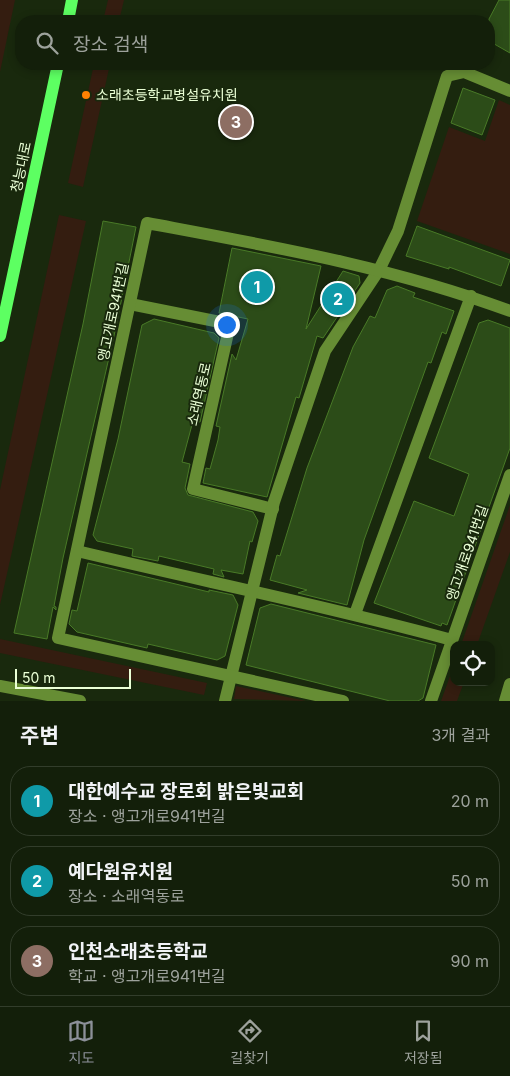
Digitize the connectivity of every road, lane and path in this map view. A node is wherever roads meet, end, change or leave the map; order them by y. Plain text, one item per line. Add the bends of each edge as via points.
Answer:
1 (72, 0) edge
2 (69, 15) edge
3 (57, 70) edge
4 (510, 91) edge
5 (378, 270) junction
6 (471, 296) junction
7 (130, 304) junction
8 (510, 310) edge
9 (0, 336) edge
10 (510, 475) edge
11 (272, 509) junction
12 (77, 551) junction
13 (251, 592) junction
14 (355, 614) junction
15 (452, 640) junction
16 (230, 676) junction
17 (510, 684) edge
18 (0, 686) edge
19 (80, 701) edge
20 (225, 701) edge
21 (343, 701) edge
22 (431, 701) edge
23 (505, 701) edge

1 - 2 main road
3 - 9 main road, 청능대로
4 - 5 street via 464,72 447,76 398,231
5 - 6 street, 앵고개로941번길
5 - 7 street, 앵고개로941번길 via 347,261 147,223
5 - 11 street via 325,351
6 - 8 street, 앵고개로941번길
6 - 14 street
7 - 11 street, 소래역동로 via 230,324 193,489
7 - 12 street, 앵고개로941번길
10 - 15 street, 앵고개로941번길
11 - 13 street
12 - 13 street
12 - 16 street, 앵고개로941번길 via 58,638
13 - 14 street
13 - 16 street
14 - 15 street
15 - 22 street
16 - 20 street
16 - 21 street
17 - 23 street
18 - 19 street

